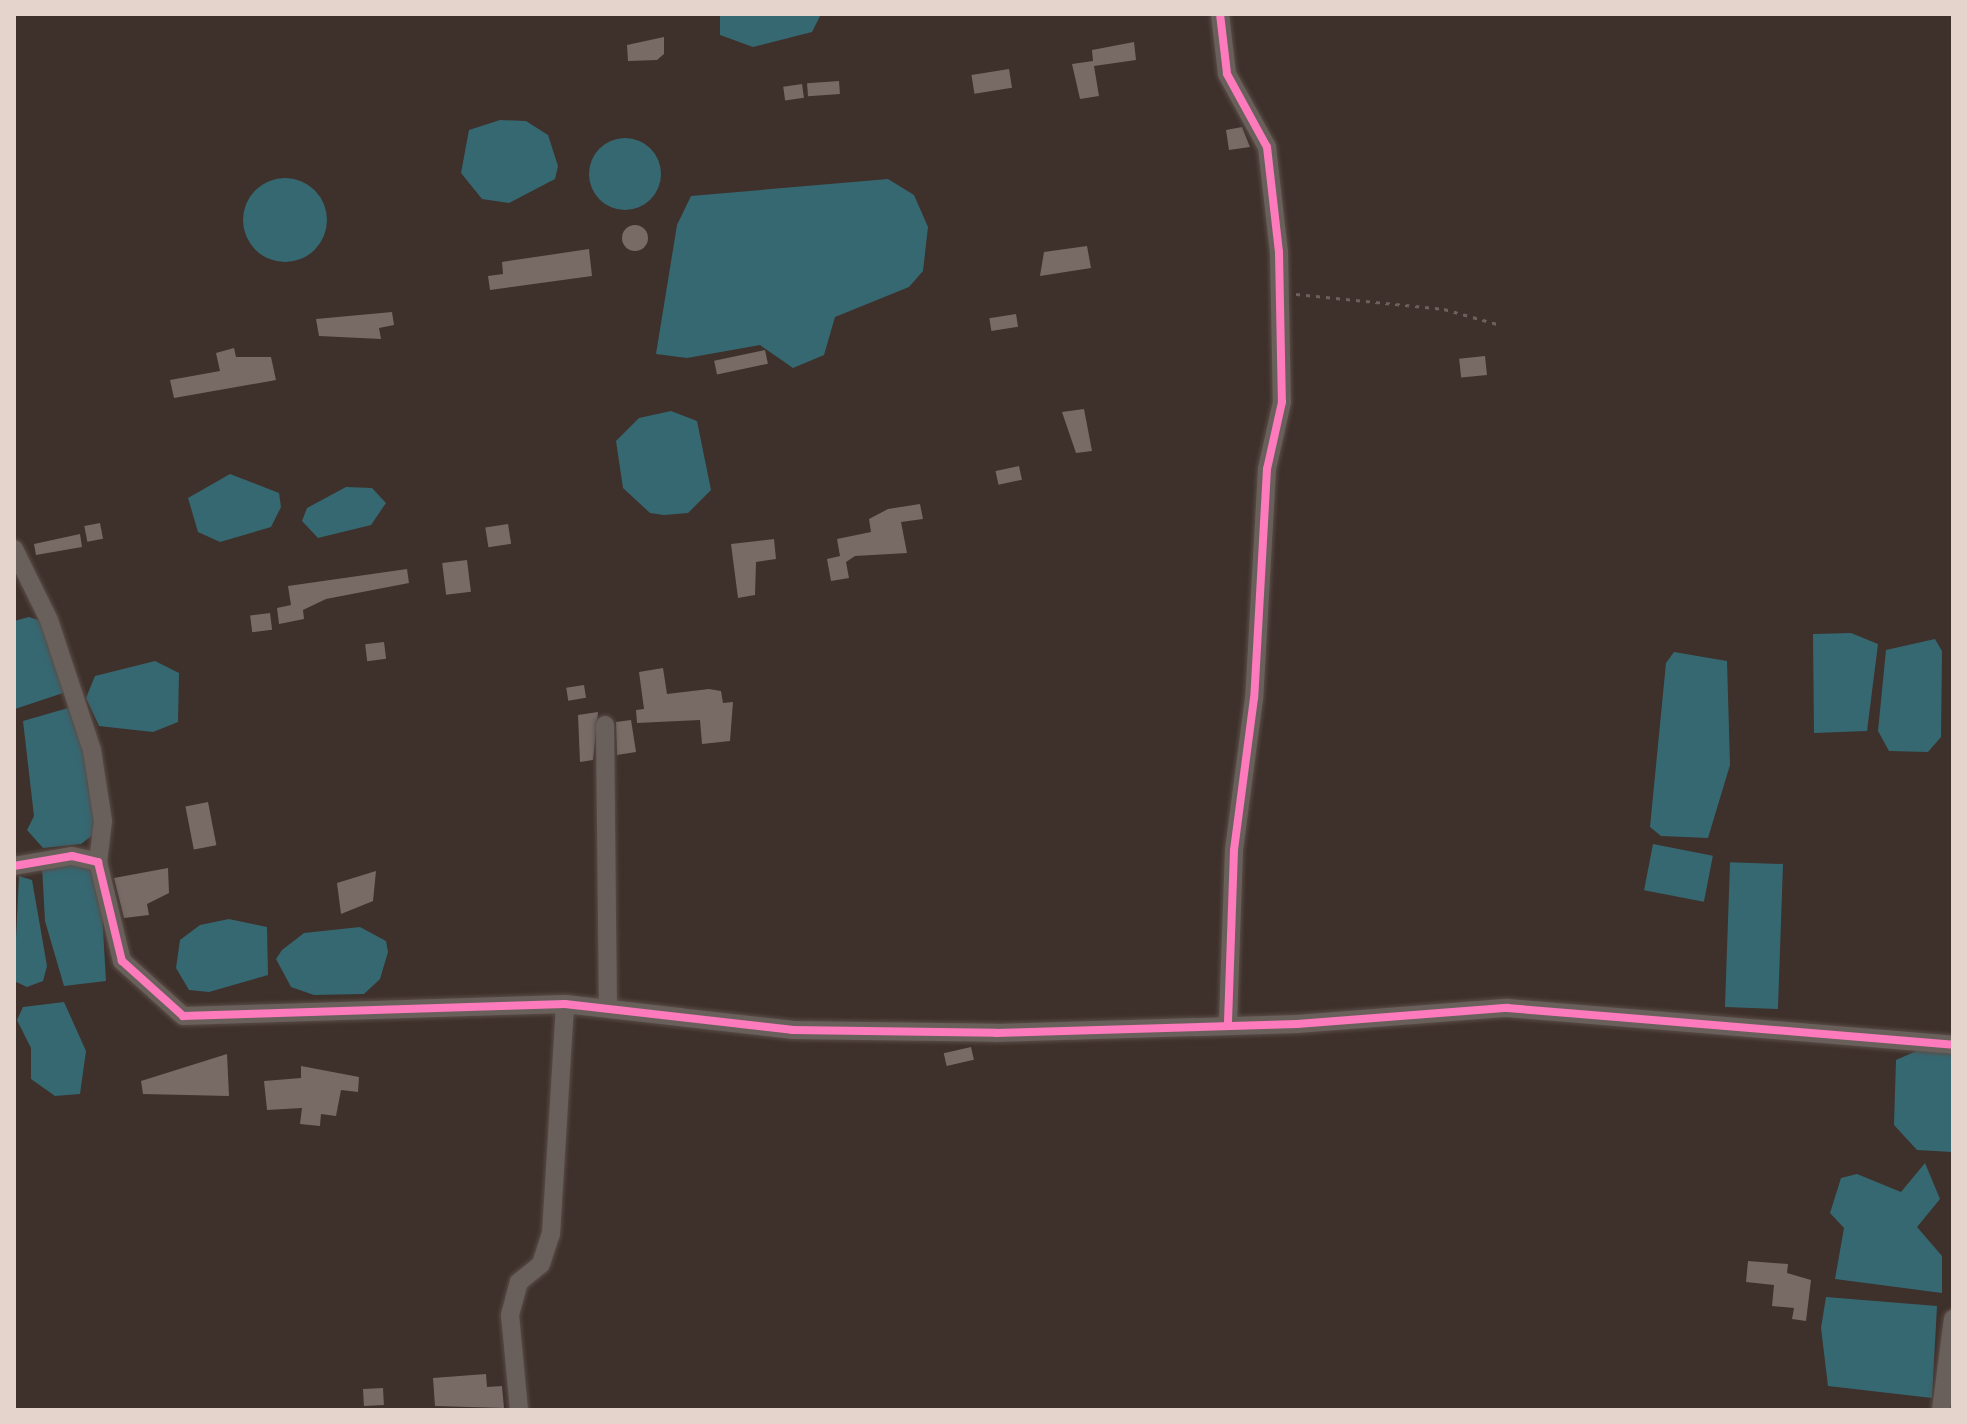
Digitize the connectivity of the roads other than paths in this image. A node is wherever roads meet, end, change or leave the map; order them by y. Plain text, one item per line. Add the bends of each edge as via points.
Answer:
1 (1220, 14) edge
2 (14, 549) edge
3 (605, 725) dead end
4 (98, 862) junction
5 (14, 866) edge
6 (565, 1004) junction
7 (608, 1008) junction
8 (1228, 1026) junction
9 (1953, 1045) edge
10 (1953, 1319) edge
11 (519, 1410) edge
12 (1941, 1410) edge

1 - 8 street via 1227,74 1267,147 1280,292 1282,402 1267,469 1254,698 1234,850
2 - 4 street via 54,632 92,750 103,821
3 - 7 street
4 - 5 street via 72,856
4 - 6 street via 122,961 183,1016
6 - 7 street
6 - 11 street via 551,1234 541,1264 519,1282 510,1315
7 - 8 street via 792,1030
8 - 9 street via 1507,1008
10 - 12 street

